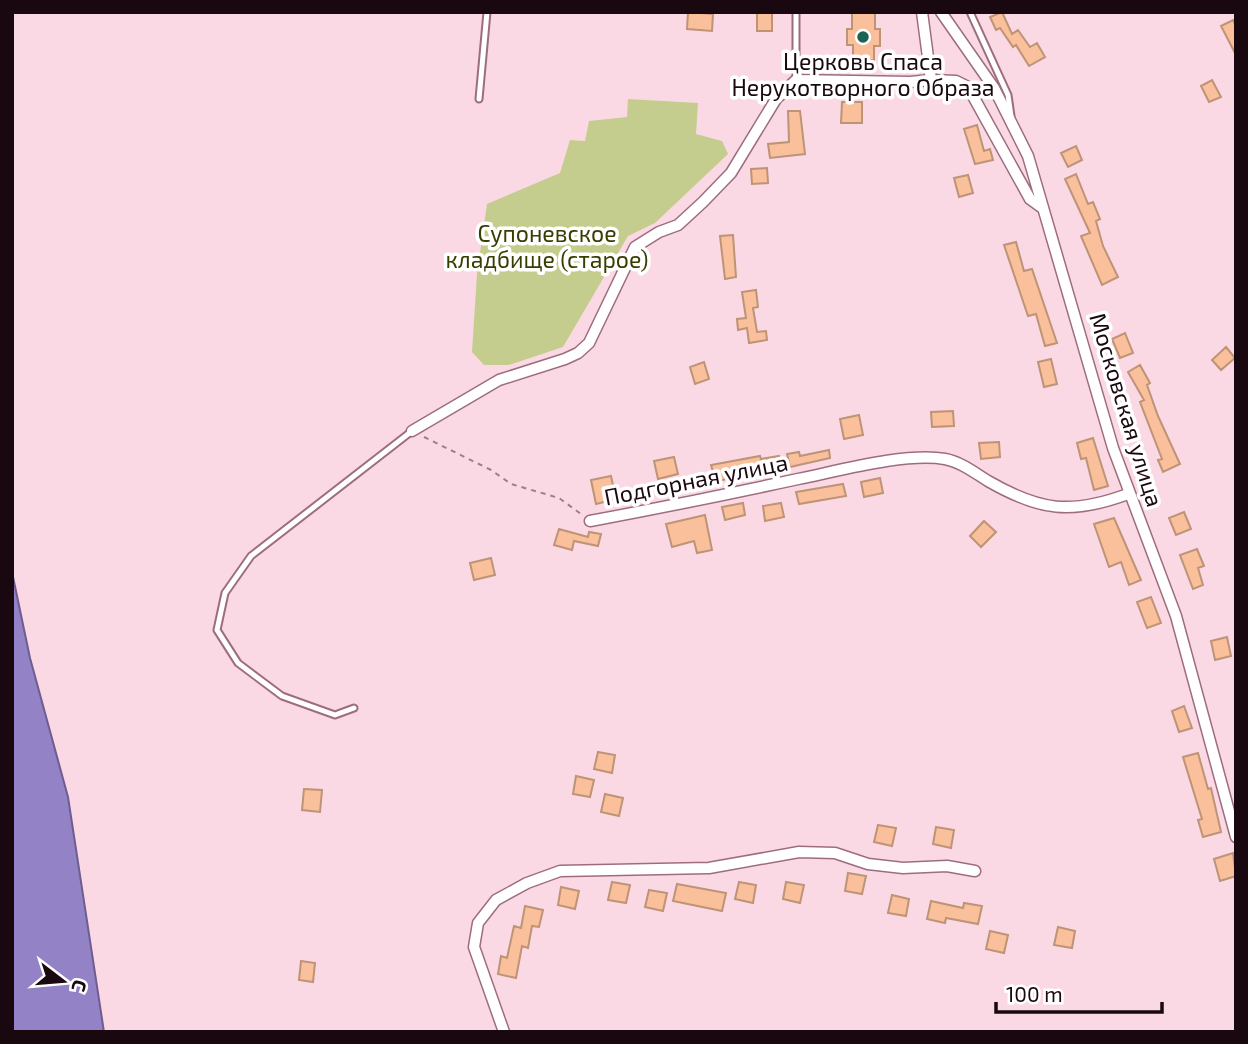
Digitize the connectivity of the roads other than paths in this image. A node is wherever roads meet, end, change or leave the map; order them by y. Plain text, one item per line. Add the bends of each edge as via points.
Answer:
1 (487, 12) edge
2 (796, 12) edge
3 (922, 12) edge
4 (941, 12) edge
5 (970, 12) edge
6 (796, 80) junction
7 (931, 80) junction
8 (479, 99) dead end
9 (1013, 126) junction
10 (1041, 207) junction
11 (412, 430) joint
12 (1128, 494) junction
13 (590, 521) road end
14 (354, 708) dead end
15 (1236, 837) edge
16 (975, 871) dead end
17 (504, 1032) edge

1 - 8 lane
2 - 6 lane
3 - 7 street
4 - 9 street, Московская улица via 994,88
5 - 9 lane via 1008,95
6 - 7 street
6 - 11 street via 776,99 731,173 678,225 635,247 589,343 578,353 499,380
7 - 10 street via 956,81 968,87 1030,199
9 - 10 street, Московская улица via 1028,156
10 - 12 street, Московская улица
11 - 14 lane via 251,556 225,593 217,630 238,663 282,696 335,715
12 - 13 street, Подгорная улица via 1097,506 1039,506 962,465 927,458 865,465
12 - 15 street, Московская улица via 1155,553 1176,616
16 - 17 street via 947,866 904,868 868,864 835,853 799,852 709,868 560,871 496,900 478,923 474,947

